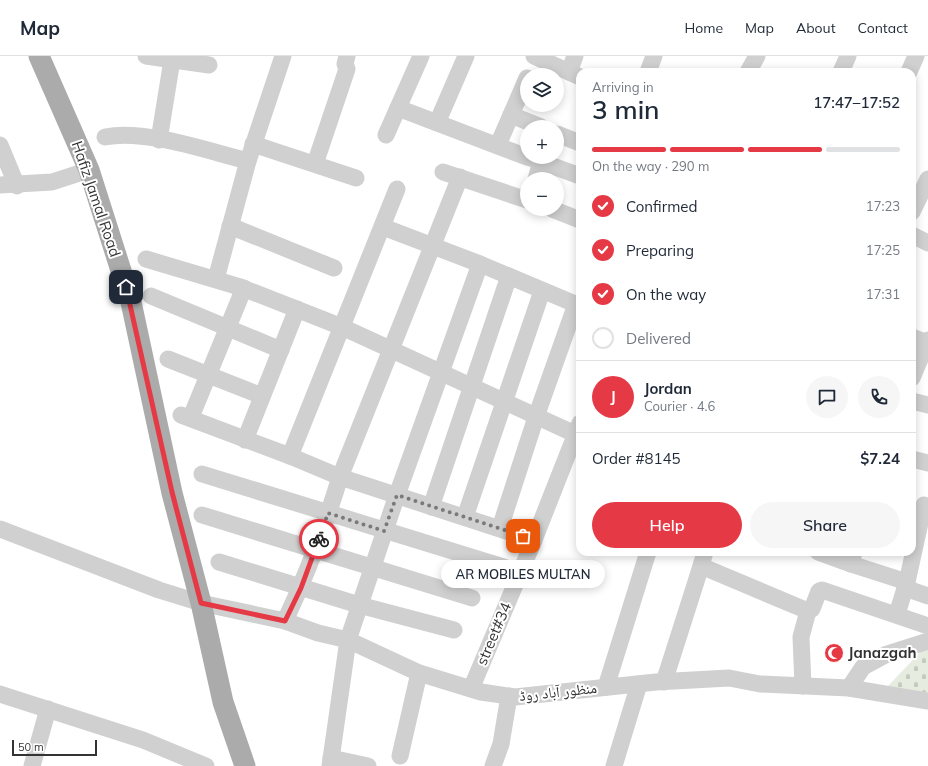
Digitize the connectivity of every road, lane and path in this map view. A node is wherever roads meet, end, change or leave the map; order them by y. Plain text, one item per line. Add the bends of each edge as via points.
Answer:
1 (38, 56) edge
2 (146, 56) edge
3 (283, 56) edge
4 (348, 56) edge
5 (421, 56) edge
6 (466, 56) edge
7 (535, 56) edge
8 (575, 56) edge
9 (654, 56) edge
10 (757, 56) edge
11 (848, 56) edge
12 (916, 56) edge
13 (172, 60) junction
14 (209, 65) dead end
15 (531, 68) edge
16 (650, 68) edge
17 (750, 68) edge
18 (843, 68) edge
19 (911, 68) edge
20 (574, 75) edge
21 (520, 95) edge
22 (398, 108) junction
23 (512, 115) junction
24 (524, 120) edge
25 (437, 123) junction
26 (386, 135) dead end
27 (104, 137) dead end
28 (564, 137) edge
29 (160, 140) junction
30 (576, 141) edge
31 (253, 144) junction
32 (0, 145) edge
33 (498, 145) junction
34 (520, 154) edge
35 (248, 161) junction
36 (315, 164) junction
37 (546, 164) edge
38 (89, 170) junction
39 (443, 172) dead end
40 (576, 175) edge
41 (460, 177) junction
42 (356, 178) dead end
43 (928, 179) edge
44 (8, 186) edge
45 (397, 189) dead end
46 (520, 198) edge
47 (916, 204) edge
48 (564, 214) edge
49 (576, 218) edge
50 (230, 226) junction
51 (383, 227) junction
52 (916, 237) edge
53 (928, 243) edge
54 (432, 247) junction
55 (146, 259) dead end
56 (480, 264) junction
57 (334, 268) dead end
58 (509, 276) junction
59 (216, 279) junction
60 (244, 288) junction
61 (542, 291) junction
62 (151, 296) dead end
63 (576, 304) edge
64 (297, 309) junction
65 (576, 310) edge
66 (342, 327) junction
67 (227, 328) junction
68 (922, 340) edge
69 (281, 350) junction
70 (391, 350) junction
71 (168, 360) dead end
72 (916, 363) edge
73 (442, 373) junction
74 (209, 375) junction
75 (471, 386) junction
76 (262, 396) junction
77 (503, 402) junction
78 (916, 402) edge
79 (928, 405) edge
80 (536, 417) junction
81 (576, 434) edge
82 (576, 436) edge
83 (245, 440) junction
84 (290, 456) junction
85 (916, 460) edge
86 (928, 463) edge
87 (202, 474) dead end
88 (340, 477) junction
89 (397, 495) junction
90 (924, 505) dead end
91 (431, 507) junction
92 (328, 513) junction
93 (202, 515) dead end
94 (465, 517) junction
95 (500, 528) junction
96 (0, 529) edge
97 (384, 531) junction
98 (534, 540) junction
99 (916, 541) edge
100 (315, 550) junction
101 (647, 556) edge
102 (841, 556) edge
103 (913, 556) edge
104 (853, 558) edge
105 (703, 559) edge
106 (219, 562) dead end
107 (372, 568) junction
108 (504, 568) dead end
109 (906, 585) junction
110 (301, 588) junction
111 (928, 596) edge
112 (472, 598) dead end
113 (201, 603) junction
114 (358, 605) junction
115 (808, 611) junction
116 (897, 614) junction
117 (285, 621) junction
118 (928, 626) edge
119 (454, 630) dead end
120 (348, 640) junction
121 (928, 641) edge
122 (420, 673) junction
123 (664, 682) junction
124 (639, 684) junction
125 (803, 686) junction
126 (606, 688) junction
127 (849, 688) junction
128 (471, 689) junction
129 (0, 694) edge
130 (508, 696) junction
131 (928, 701) edge
132 (48, 709) junction
133 (400, 756) dead end
134 (330, 762) edge
135 (32, 766) edge
136 (206, 766) edge
137 (245, 766) edge
138 (368, 766) edge
139 (493, 766) edge
140 (614, 766) edge

1 - 38 main road, Hafiz Jamal Road
2 - 13 street
3 - 31 street
4 - 36 street via 345,64 347,69
5 - 22 street
6 - 25 street
7 - 15 street
7 - 20 street
8 - 20 street
9 - 16 street
10 - 17 street
11 - 18 street
12 - 19 street
13 - 14 street
13 - 29 street
21 - 23 street
22 - 25 street
22 - 26 street
23 - 24 street
23 - 33 street
25 - 33 street
27 - 29 street via 127,135
28 - 30 street
29 - 35 street
31 - 35 street
31 - 36 street
32 - 44 street
33 - 34 street
35 - 50 street
36 - 42 street
37 - 40 street
38 - 44 street via 52,182
38 - 113 main road, Hafiz Jamal Road via 131,302 172,492
39 - 41 street
41 - 46 street
41 - 54 street
43 - 47 street
45 - 51 street
48 - 49 street
50 - 57 street
50 - 59 street
51 - 54 street
51 - 66 street
52 - 53 street
54 - 56 street
54 - 70 street
55 - 59 street
56 - 58 street
56 - 73 street
58 - 61 street
58 - 75 street
59 - 60 street
60 - 64 street
60 - 67 street
61 - 63 street
61 - 77 street
62 - 67 street
64 - 66 street
64 - 69 street
65 - 80 street
66 - 70 street
66 - 84 street
67 - 69 street
67 - 74 street
68 - 72 street
69 - 76 street
70 - 73 street
70 - 88 street
71 - 74 street
73 - 75 street
73 - 89 street
74 - 76 street
74 - 83 street via 186,416
75 - 77 street
75 - 91 street
76 - 83 street
77 - 80 street
77 - 94 street
78 - 79 street
80 - 81 street
80 - 95 street
82 - 98 street, street#34
83 - 84 street
84 - 88 street
85 - 86 street
87 - 92 street
88 - 89 street
88 - 92 street
89 - 91 street
89 - 97 street
90 - 99 street
91 - 94 street
92 - 97 street
92 - 100 street
93 - 100 street
94 - 95 street
95 - 98 street
96 - 113 street, منظور آباد روڈ via 159,590
97 - 107 street
97 - 108 street
98 - 128 street, street#34
100 - 107 street
100 - 110 street
101 - 126 street
102 - 104 street
103 - 109 street
104 - 109 street
105 - 115 street
105 - 123 street
106 - 110 street
107 - 112 street
107 - 114 street
109 - 111 street
109 - 116 street
110 - 114 street
110 - 117 street
113 - 117 street, منظور آباد روڈ
113 - 137 main road, Hafiz Jamal Road via 223,702
114 - 119 street
114 - 120 street
115 - 116 street via 812,609 819,591 822,590
115 - 125 street via 801,638
116 - 118 street
117 - 120 street, منظور آباد روڈ
120 - 122 street, منظور آباد روڈ
120 - 134 street
121 - 127 street via 887,654 863,667
122 - 128 street, منظور آباد روڈ
122 - 133 street
123 - 124 street, منظور آباد روڈ
123 - 125 street, منظور آباد روڈ via 729,678 760,684
124 - 126 street, منظور آباد روڈ
124 - 140 street
125 - 127 street, منظور آباد روڈ
126 - 130 street, منظور آباد روڈ
127 - 131 street, منظور آباد روڈ
128 - 130 street, منظور آباد روڈ
129 - 132 street
130 - 139 street via 501,744
132 - 135 street
132 - 136 street via 143,740
134 - 138 street

